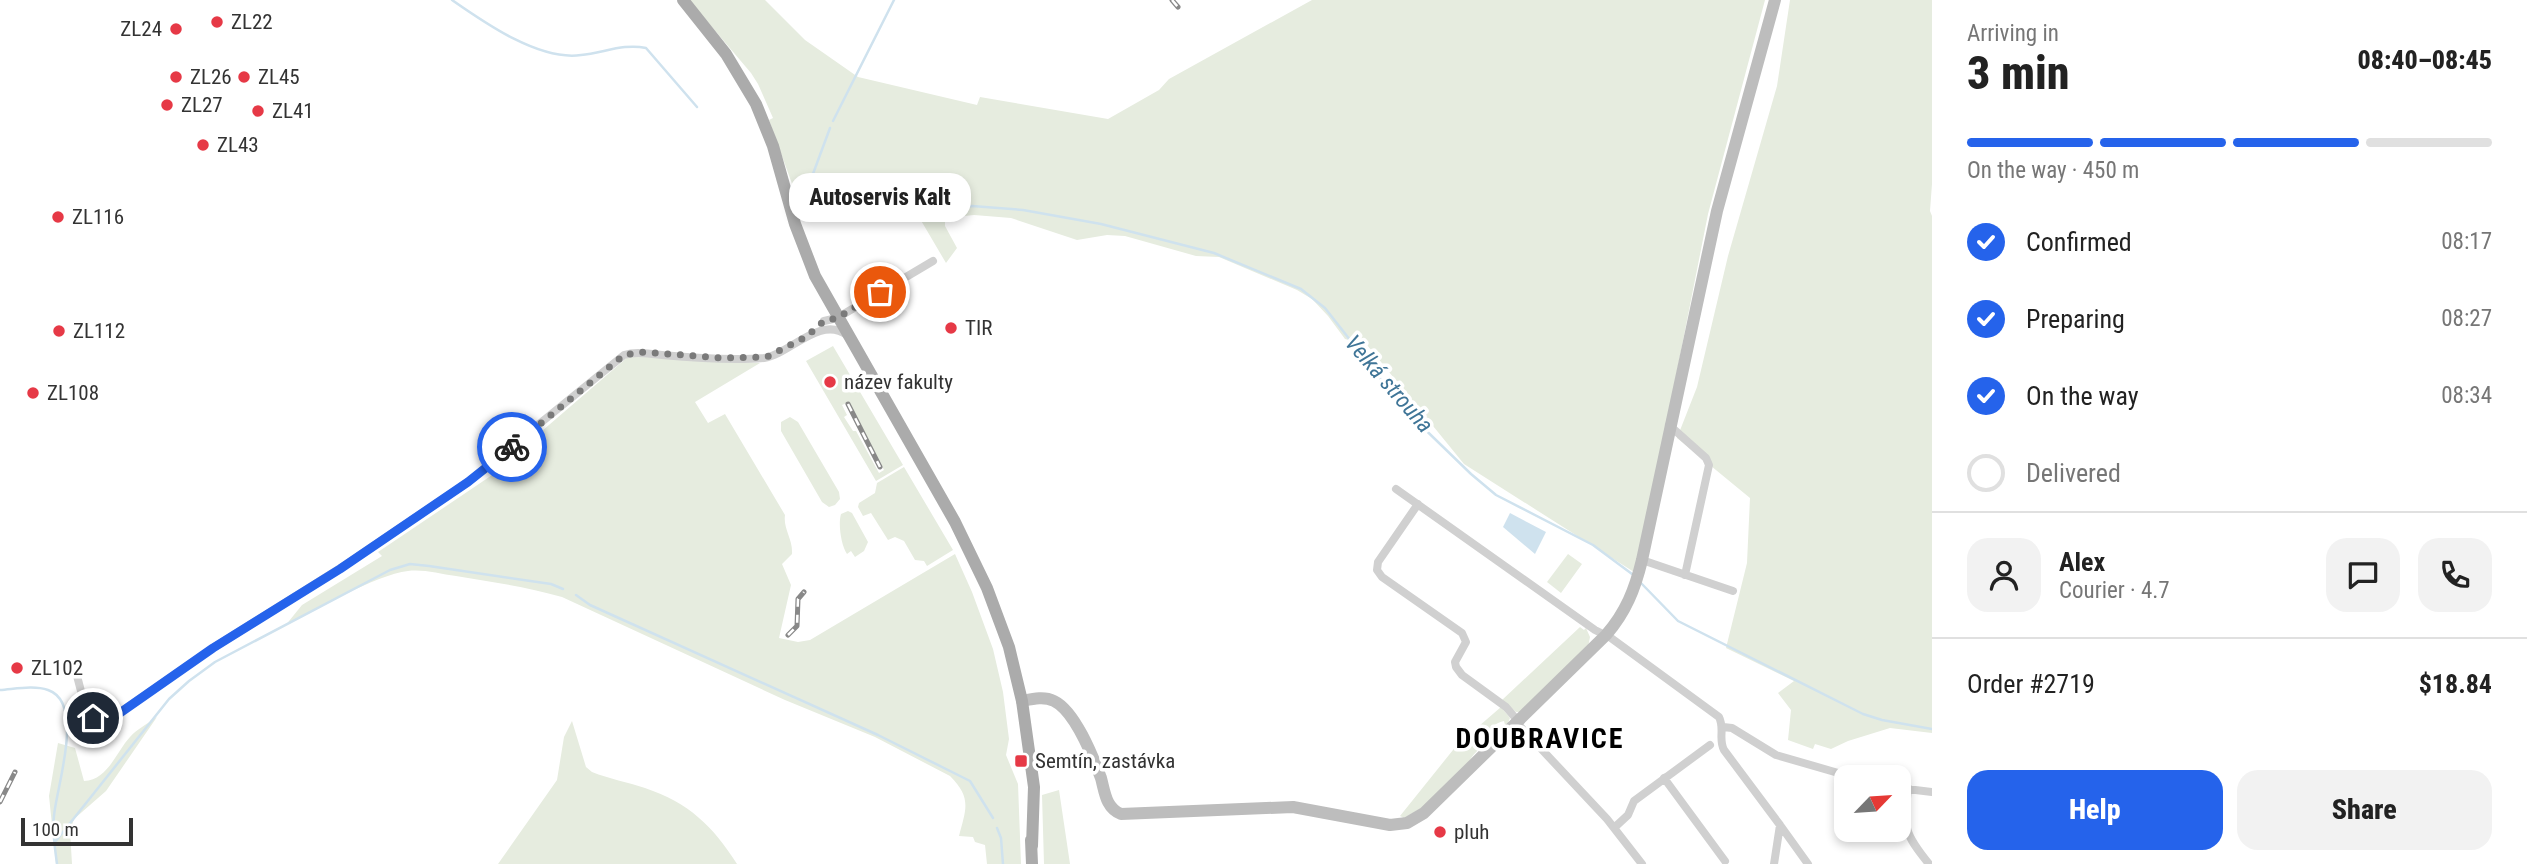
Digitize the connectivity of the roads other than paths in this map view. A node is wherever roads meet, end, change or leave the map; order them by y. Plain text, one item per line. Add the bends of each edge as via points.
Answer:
1 (683, 0) edge
2 (1775, 0) edge
3 (933, 261) dead end
4 (827, 301) junction
5 (837, 318) junction
6 (826, 325) junction
7 (848, 335) junction
8 (1670, 425) junction
9 (1396, 489) dead end
10 (1418, 504) junction
11 (1642, 560) junction
12 (1685, 575) junction
13 (1733, 591) dead end
14 (1606, 635) junction
15 (76, 672) dead end
16 (1022, 701) junction
17 (1517, 722) junction
18 (1723, 727) junction
19 (1710, 745) dead end
20 (1834, 772) edge
21 (1664, 778) junction
22 (1911, 789) edge
23 (1932, 792) edge
24 (1780, 825) junction
25 (1615, 827) junction
26 (1911, 839) edge
27 (1725, 862) dead end
28 (1032, 864) edge
29 (1642, 864) edge
30 (1774, 864) edge
31 (1808, 864) edge
32 (1929, 864) edge

1 - 4 main road via 726,54 756,104 805,253
2 - 8 street via 1717,211
3 - 5 street
4 - 5 main road
4 - 6 street
5 - 6 street
5 - 7 main road
6 - 7 street
6 - 15 street via 762,358 624,355 468,482 117,715 94,721
7 - 16 main road via 975,560 1009,647
8 - 11 street
8 - 12 street via 1709,465
9 - 10 street
10 - 14 street
10 - 17 street via 1377,570 1462,633 1466,642 1455,662 1458,672 1503,704
11 - 12 street
11 - 14 street via 1628,606
12 - 13 street
14 - 17 street
14 - 18 street via 1714,713
16 - 17 street via 1047,699 1065,710 1094,762 1108,802 1114,811 1127,815 1293,807 1402,824 1424,813
16 - 28 main road via 1034,787
17 - 25 street
18 - 20 street via 1776,755
18 - 24 street via 1724,750
19 - 21 street
21 - 25 street via 1634,801
21 - 27 street
22 - 23 street
24 - 30 street
24 - 31 street
25 - 29 street
26 - 32 street

